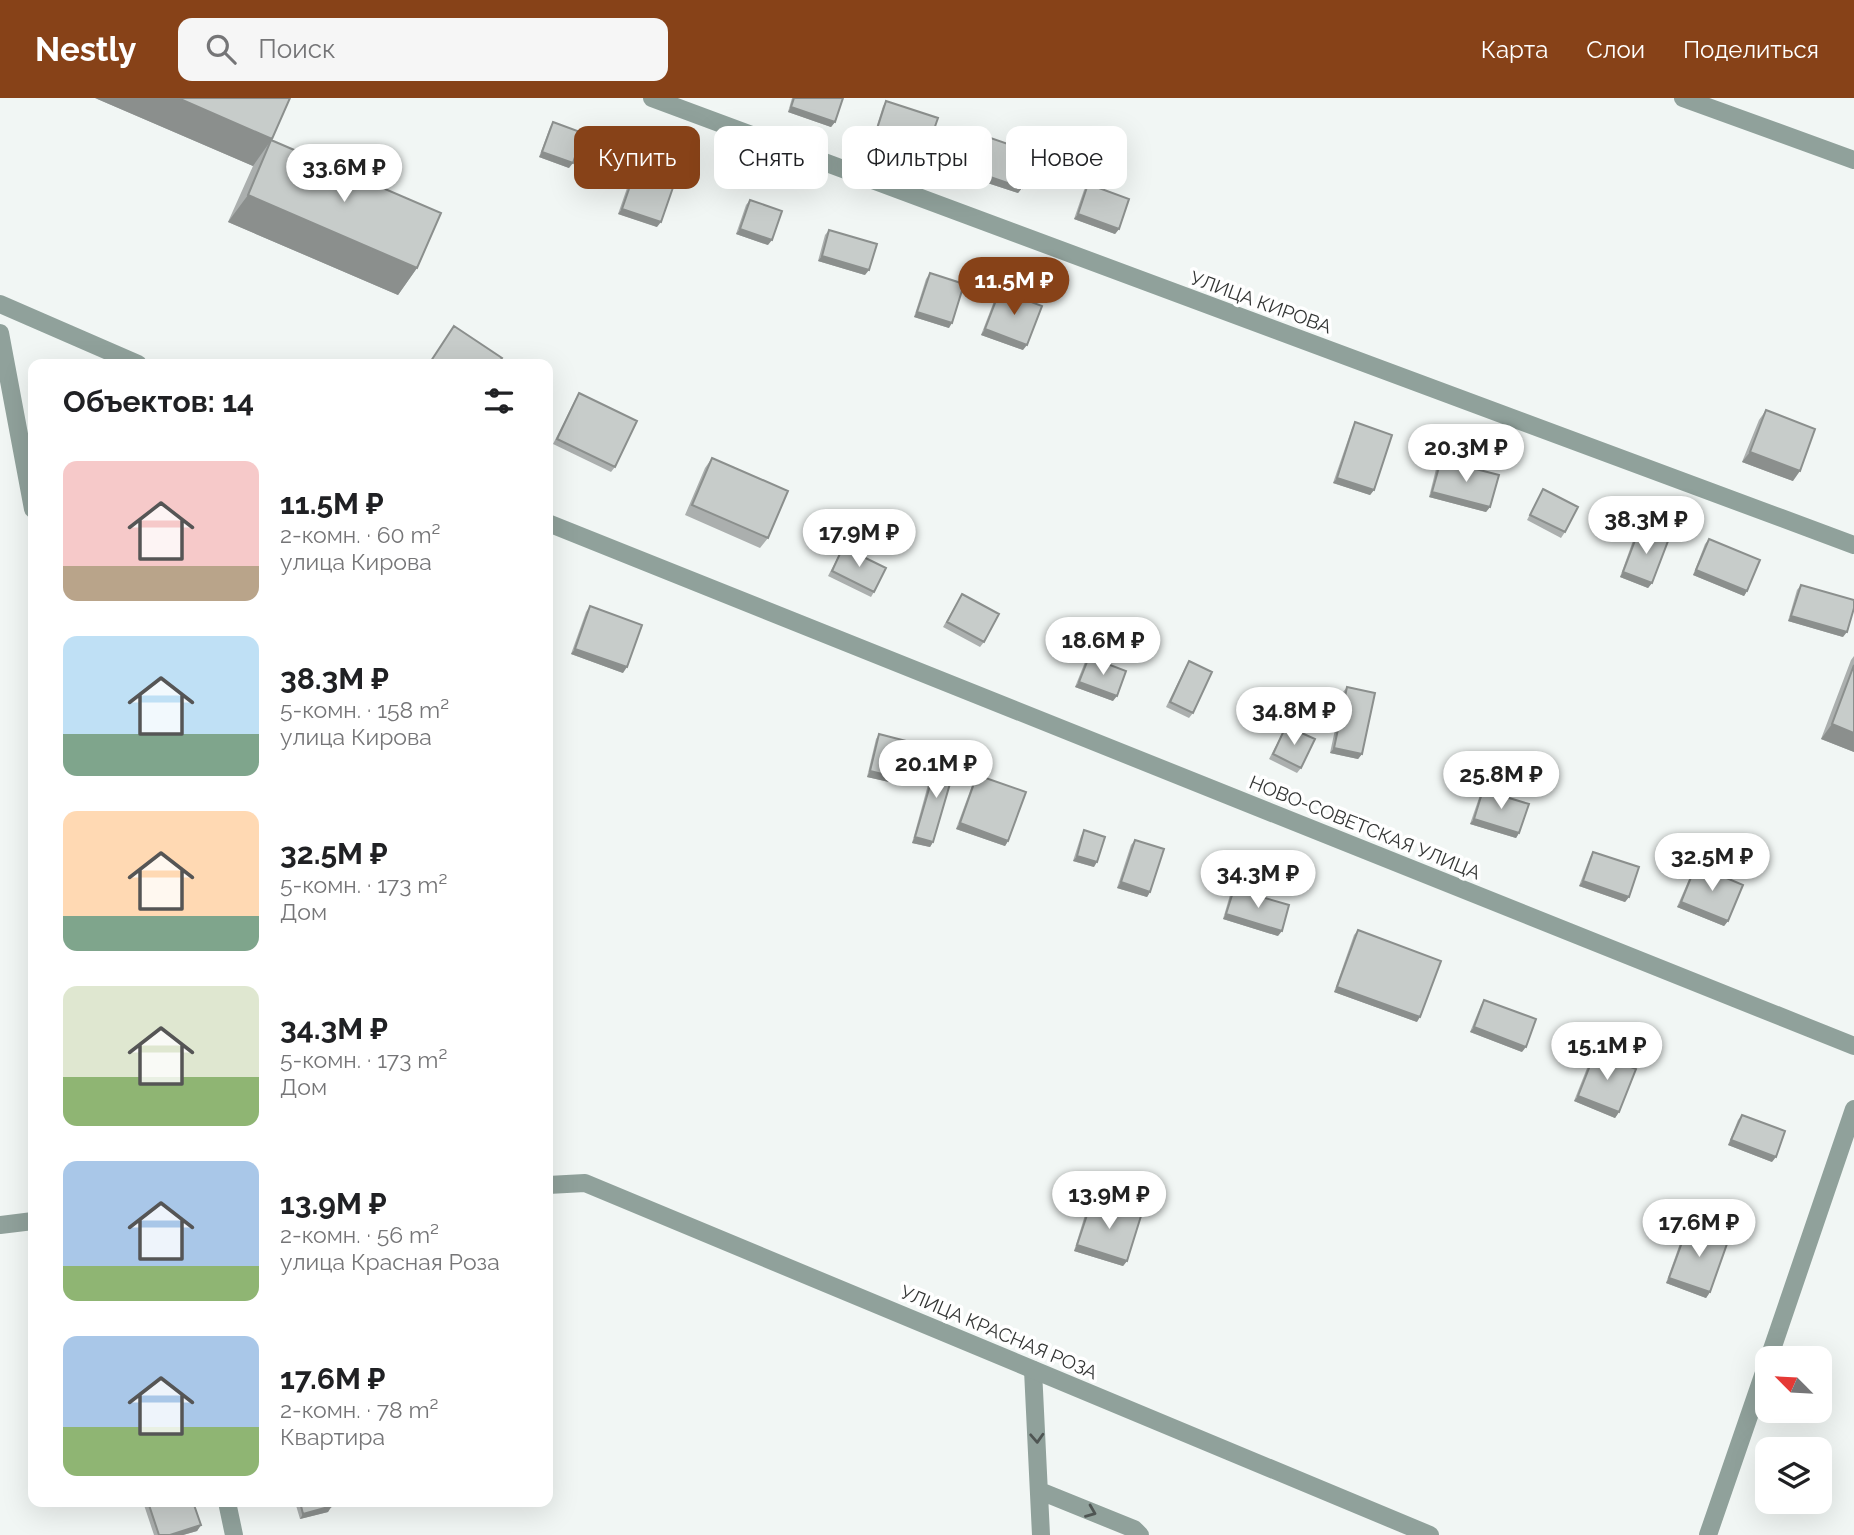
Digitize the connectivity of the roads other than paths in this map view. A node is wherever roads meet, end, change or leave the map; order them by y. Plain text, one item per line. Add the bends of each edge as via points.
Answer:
1 (652, 98) edge
2 (1683, 98) edge
3 (1854, 160) edge
4 (0, 304) edge
5 (0, 333) edge
6 (126, 359) edge
7 (28, 482) edge
8 (553, 525) edge
9 (1854, 545) edge
10 (1854, 1046) edge
11 (1854, 1109) edge
12 (553, 1185) edge
13 (28, 1222) edge
14 (0, 1225) edge
15 (1773, 1346) edge
16 (1034, 1370) junction
17 (1755, 1398) edge
18 (1040, 1491) junction
19 (228, 1507) edge
20 (234, 1535) edge
21 (1041, 1535) edge
22 (1140, 1535) edge
23 (1430, 1535) edge
24 (1708, 1535) edge

1 - 9 street, УЛИЦА КИРОВА
2 - 3 street
4 - 6 street
5 - 7 street
8 - 10 street, НОВО-СОВЕТСКАЯ УЛИЦА
11 - 15 street
12 - 16 street, УЛИЦА КРАСНАЯ РОЗА via 585,1183
13 - 14 street
16 -> 18 street
16 - 23 street, УЛИЦА КРАСНАЯ РОЗА
17 - 24 street
18 - 21 street
18 -> 22 street
19 - 20 street

